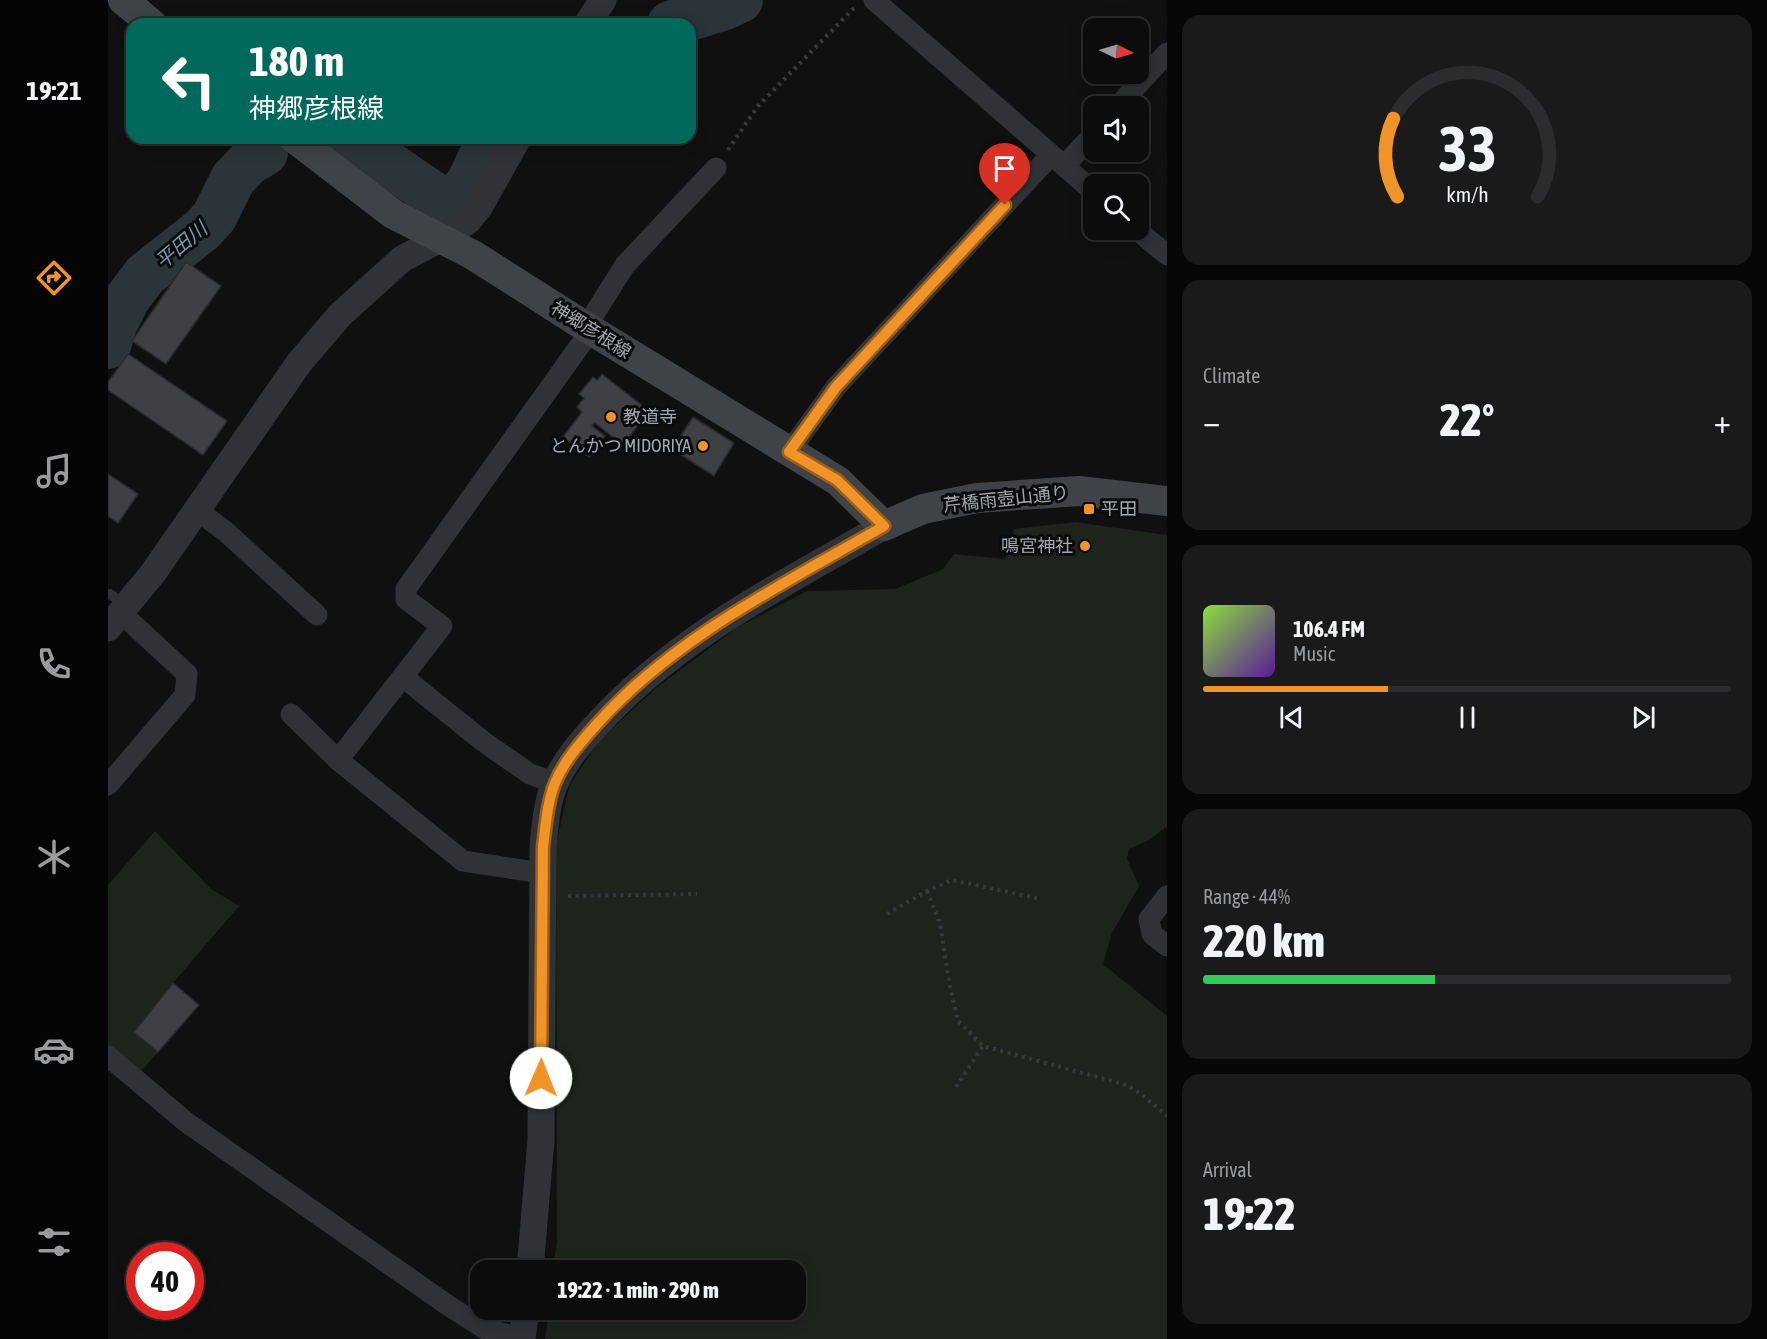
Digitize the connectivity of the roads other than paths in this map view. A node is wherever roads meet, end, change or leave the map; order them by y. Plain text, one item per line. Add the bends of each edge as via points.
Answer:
1 (123, 0) edge
2 (603, 0) edge
3 (874, 0) edge
4 (145, 18) edge
5 (590, 18) edge
6 (1167, 53) edge
7 (1127, 96) edge
8 (1083, 142) edge
9 (302, 144) edge
10 (515, 144) edge
11 (1057, 161) junction
12 (716, 168) road end
13 (1083, 183) edge
14 (440, 239) junction
15 (1149, 240) edge
16 (1167, 255) edge
17 (588, 329) junction
18 (789, 452) junction
19 (1167, 501) edge
20 (197, 510) junction
21 (884, 526) junction
22 (116, 610) edge
23 (318, 615) dead end
24 (403, 677) junction
25 (291, 714) dead end
26 (338, 760) junction
27 (555, 783) junction
28 (108, 785) edge
29 (542, 873) junction
30 (1167, 896) edge
31 (1167, 946) edge
32 (108, 1056) edge
33 (531, 1260) edge
34 (525, 1320) edge
35 (522, 1338) edge

1 - 4 main road
2 - 5 street
3 - 11 street
6 - 7 street
8 - 11 street
9 - 14 main road, 神郷彦根線 via 393,214
10 - 14 street via 480,206 468,221
11 - 13 street
11 - 18 street via 836,387
12 - 17 street via 626,265
14 - 17 main road, 神郷彦根線 via 473,255
14 - 20 street via 402,259 340,315 299,363
15 - 16 street
17 - 18 main road, 神郷彦根線
17 - 24 street via 406,589 406,599 442,626
18 - 21 main road, 神郷彦根線 via 837,480
19 - 21 main road, 芹橋雨壺山通り via 1079,491 977,498 923,509
20 - 22 street via 153,573
20 - 23 street
21 - 27 street via 720,621 660,664 598,723 572,753
22 - 28 street via 187,674 185,695
24 - 26 street
24 - 27 street via 521,768
25 - 26 street
26 - 29 street via 463,861
27 - 29 street via 547,815
29 - 33 street via 541,1140
30 - 31 street via 1149,919 1152,934
32 - 35 street via 186,1122 446,1304 485,1329
34 - 35 street

